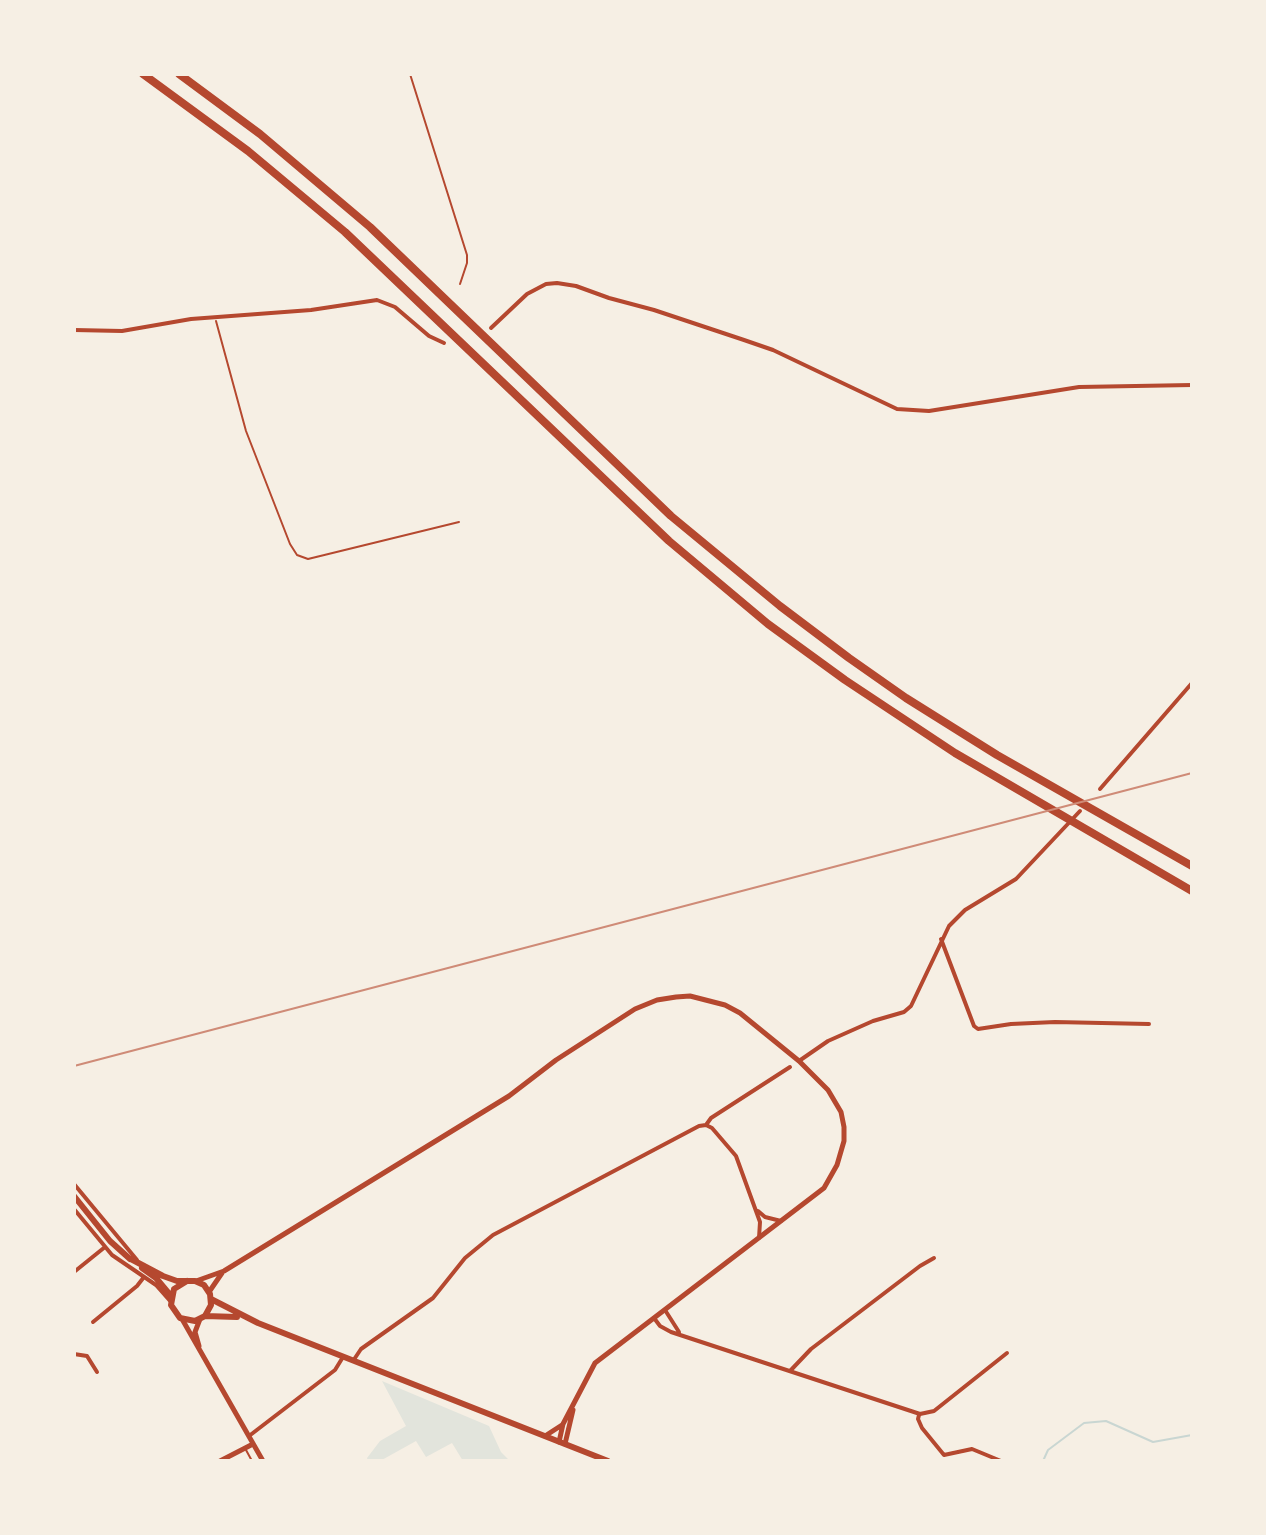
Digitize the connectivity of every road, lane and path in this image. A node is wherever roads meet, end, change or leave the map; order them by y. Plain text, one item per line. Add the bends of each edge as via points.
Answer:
1 (143, 74) edge
2 (179, 74) edge
3 (410, 74) edge
4 (460, 284) dead end
5 (214, 316) junction
6 (491, 328) dead end
7 (74, 330) edge
8 (444, 343) dead end
9 (1192, 385) edge
10 (459, 522) dead end
11 (1192, 683) edge
12 (1100, 789) dead end
13 (1080, 811) dead end
14 (1192, 866) edge
15 (1192, 891) edge
16 (941, 939) junction
17 (1149, 1024) dead end
18 (799, 1061) junction
19 (790, 1067) dead end
20 (706, 1125) junction
21 (74, 1184) edge
22 (74, 1196) edge
23 (756, 1210) junction
24 (75, 1212) edge
25 (781, 1221) junction
26 (759, 1238) junction
27 (105, 1247) junction
28 (129, 1258) junction
29 (934, 1258) dead end
30 (138, 1262) junction
31 (224, 1271) junction
32 (74, 1272) edge
33 (144, 1277) junction
34 (191, 1281) junction
35 (210, 1296) junction
36 (171, 1300) junction
37 (665, 1310) junction
38 (202, 1318) junction
39 (654, 1318) junction
40 (182, 1319) junction
41 (93, 1322) dead end
42 (258, 1323) junction
43 (684, 1335) junction
44 (201, 1351) junction
45 (1007, 1353) dead end
46 (74, 1354) edge
47 (343, 1357) junction
48 (353, 1361) junction
49 (791, 1370) junction
50 (97, 1372) dead end
51 (574, 1405) junction
52 (919, 1414) junction
53 (563, 1424) junction
54 (249, 1436) junction
55 (545, 1436) junction
56 (562, 1443) junction
57 (253, 1444) junction
58 (245, 1449) junction
59 (220, 1461) edge
60 (252, 1461) edge
61 (263, 1461) edge
62 (608, 1461) edge
63 (1001, 1461) edge

1 - 15 highway via 248,151 345,232 669,541 768,624 955,753
2 - 14 highway via 370,227 671,516 780,606 997,755
3 - 4 path via 467,255
5 - 7 street via 122,331
5 - 8 street via 377,300
5 - 10 path via 246,431 297,555 308,559
6 - 9 street via 527,294 557,283 744,340 875,401 912,411 1079,387
11 - 12 street
13 - 16 street via 1016,879 965,910
16 - 17 street via 978,1029 1055,1022
16 - 18 street via 911,1006 828,1041
18 - 25 street via 835,1100 844,1141 824,1188
18 - 31 street via 725,1005 690,996 657,1000 635,1009 509,1096
19 - 20 street
20 - 23 street via 736,1156
20 - 48 street via 493,1235 465,1258 433,1298 361,1349
21 - 30 street
22 - 28 main road
23 - 25 street
23 - 26 street
24 - 27 street
25 - 26 street
26 - 37 street
27 - 32 street
27 - 33 street
28 - 30 main road
28 - 36 main road via 156,1278
29 - 49 street via 811,1349
30 - 34 main road via 163,1276
31 - 34 street
31 - 35 street
33 - 36 street
33 - 41 street
34 - 35 main road via 204,1285
34 - 36 main road via 177,1285
35 - 38 main road
35 - 42 main road
36 - 40 main road
37 - 39 street
37 - 43 street
38 - 40 main road
38 - 42 main road via 230,1315
38 - 44 street via 195,1332
39 - 43 street via 660,1326
39 - 51 street via 595,1363
40 - 44 street
42 - 47 main road
43 - 49 street
44 - 54 street
45 - 52 street via 934,1411
46 - 50 street via 87,1356
47 - 48 main road
47 - 54 street via 335,1370
48 - 55 main road
49 - 52 street
51 - 53 street
51 - 56 street
52 - 63 street via 922,1428 944,1455 972,1449
53 - 55 street
53 - 56 street
54 - 57 street
55 - 56 main road
56 - 62 main road
57 - 58 street
57 - 61 street
58 - 59 street
58 - 60 lane

